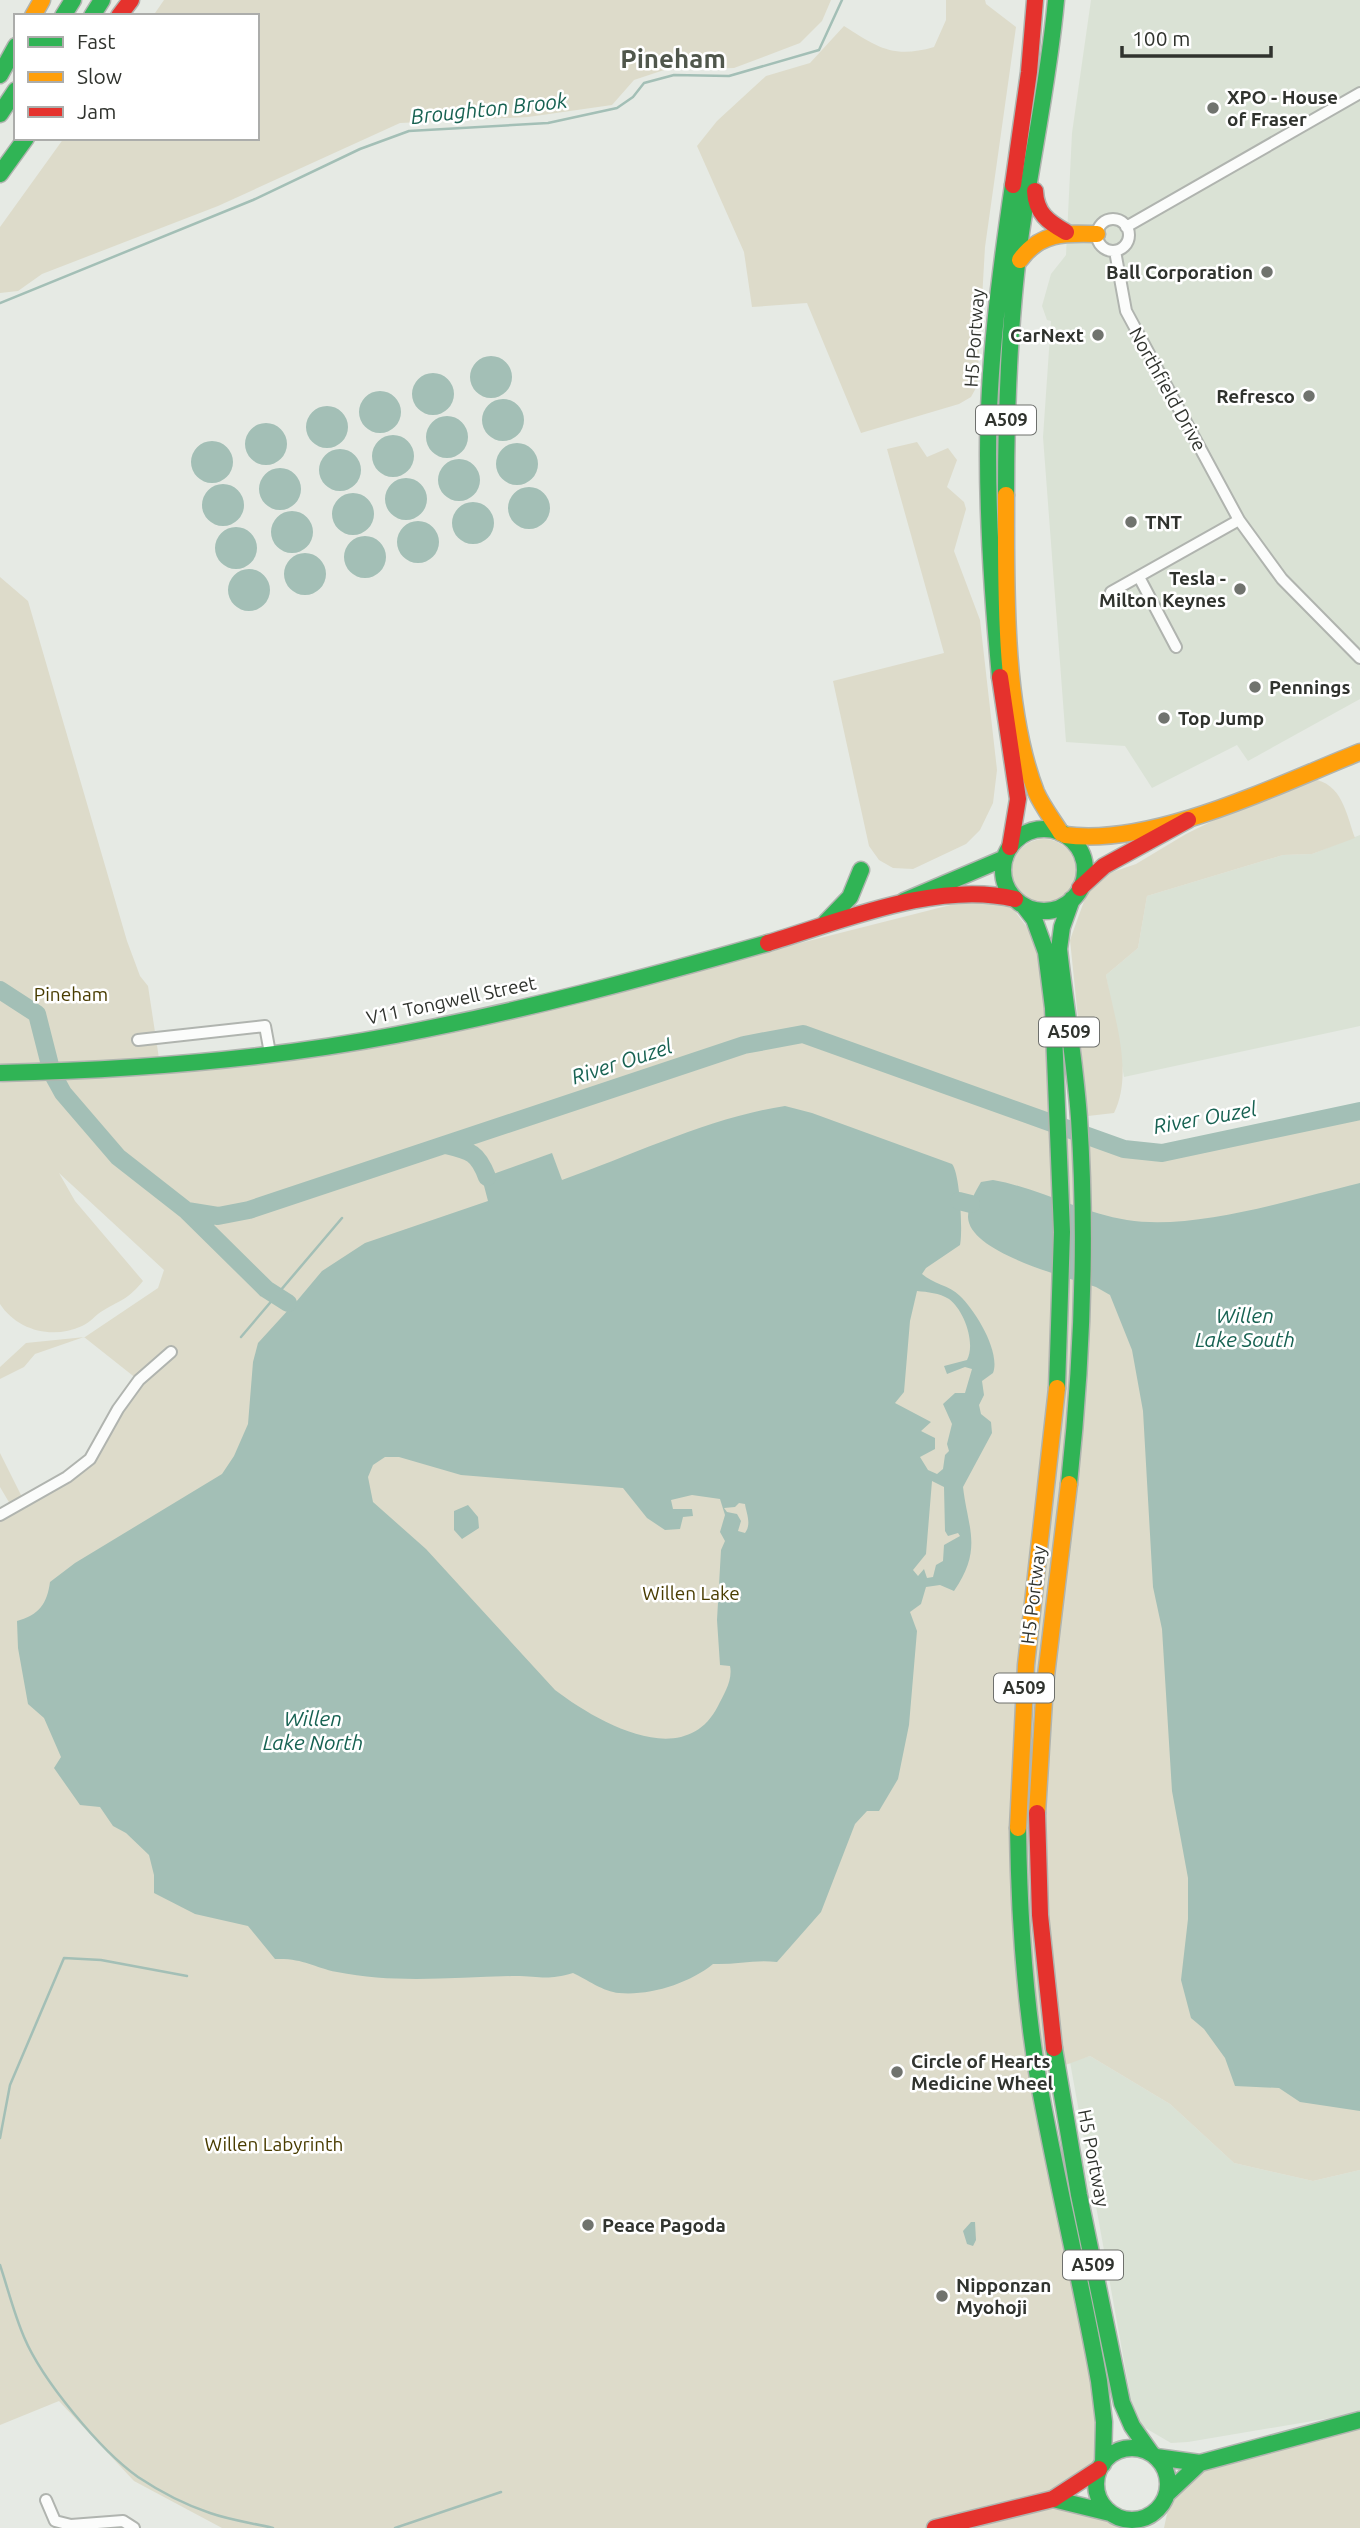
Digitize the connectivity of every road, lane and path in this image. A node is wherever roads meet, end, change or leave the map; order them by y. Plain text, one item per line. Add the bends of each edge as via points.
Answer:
1 (1035, 0) edge
2 (1056, 0) edge
3 (14, 50) edge
4 (0, 75) edge
5 (14, 93) edge
6 (1360, 93) edge
7 (0, 114) edge
8 (14, 137) edge
9 (25, 140) edge
10 (0, 158) edge
11 (1035, 159) junction
12 (0, 174) edge
13 (1126, 227) junction
14 (1066, 232) junction
15 (1097, 234) junction
16 (1115, 251) junction
17 (1017, 264) junction
18 (1239, 520) junction
19 (1139, 577) junction
20 (1111, 592) dead end
21 (1176, 647) dead end
22 (1360, 658) edge
23 (1360, 745) edge
24 (1360, 752) edge
25 (1342, 760) junction
26 (1063, 834) junction
27 (1123, 845) junction
28 (1007, 853) junction
29 (861, 870) dead end
30 (1076, 894) junction
31 (1019, 902) junction
32 (899, 904) junction
33 (824, 924) junction
34 (1052, 950) junction
35 (1055, 976) junction
36 (138, 1040) dead end
37 (270, 1053) junction
38 (4, 1072) edge
39 (171, 1352) dead end
40 (0, 1515) edge
41 (1360, 2420) edge
42 (1153, 2455) junction
43 (1200, 2463) junction
44 (1101, 2467) junction
45 (46, 2500) dead end
46 (1046, 2501) junction
47 (1164, 2501) junction
48 (1116, 2519) edge
49 (134, 2528) edge
50 (935, 2528) edge
51 (1157, 2528) edge

1 - 28 main road, H5 Portway / A509 via 999,280 988,453 991,582 1017,799
2 - 11 main road, H5 Portway / A509
3 - 4 main road
5 - 7 main road
6 - 13 street
8 - 10 main road
9 - 12 main road
11 - 14 main road, A509 via 1036,209
11 - 17 main road, H5 Portway / A509
13 - 15 street via 1109,219
13 - 16 street via 1127,242
14 - 15 main road
14 - 17 main road via 1036,240
15 - 16 street via 1102,247
16 - 18 street, Northfield Drive via 1126,311
17 - 26 main road, H5 Portway / A509 via 1006,425 1008,610 1019,712 1033,785 1042,811
18 - 19 street
18 - 22 street, Northfield Drive via 1282,579
19 - 20 street
19 - 21 street
23 - 25 street
24 - 25 main road
25 - 27 main road via 1188,820 1171,834
26 - 27 main road
26 - 28 main road via 1033,831
26 - 30 main road, A509 via 1083,859 1083,879
27 - 30 main road
28 - 31 main road, A509 via 1004,880
28 - 32 main road, V11 Tongwell Street via 985,869 925,889
29 - 33 main road via 850,897
30 - 31 main road via 1049,911
30 - 34 main road, H5 Portway / A509
31 - 32 main road, V11 Tongwell Street via 974,892
31 - 34 main road, H5 Portway / A509
32 - 33 main road, V11 Tongwell Street
33 - 37 main road, V11 Tongwell Street via 536,1004 396,1035
34 - 35 main road, H5 Portway / A509
35 - 42 main road, H5 Portway / A509 via 1077,1088 1083,1223 1070,1478 1045,1666 1038,1768 1039,1905 1052,2048 1122,2403
35 - 44 main road, H5 Portway / A509 via 1063,1218 1061,1328 1050,1475 1026,1664 1019,1777 1021,1924 1038,2074 1104,2407
36 - 37 street via 265,1026
37 - 38 main road, V11 Tongwell Street via 187,1063
39 - 40 street via 139,1380 90,1459
41 - 43 main road
42 - 43 main road
42 - 44 main road via 1141,2449 1120,2450
42 - 47 main road, A509 via 1167,2474
43 - 47 main road
44 - 46 main road
44 - 48 main road, A509 via 1097,2493
45 - 49 street via 55,2521 75,2525 123,2521
46 - 48 main road
46 - 50 main road
47 - 48 main road via 1153,2514 1134,2521
47 - 51 main road, A509

